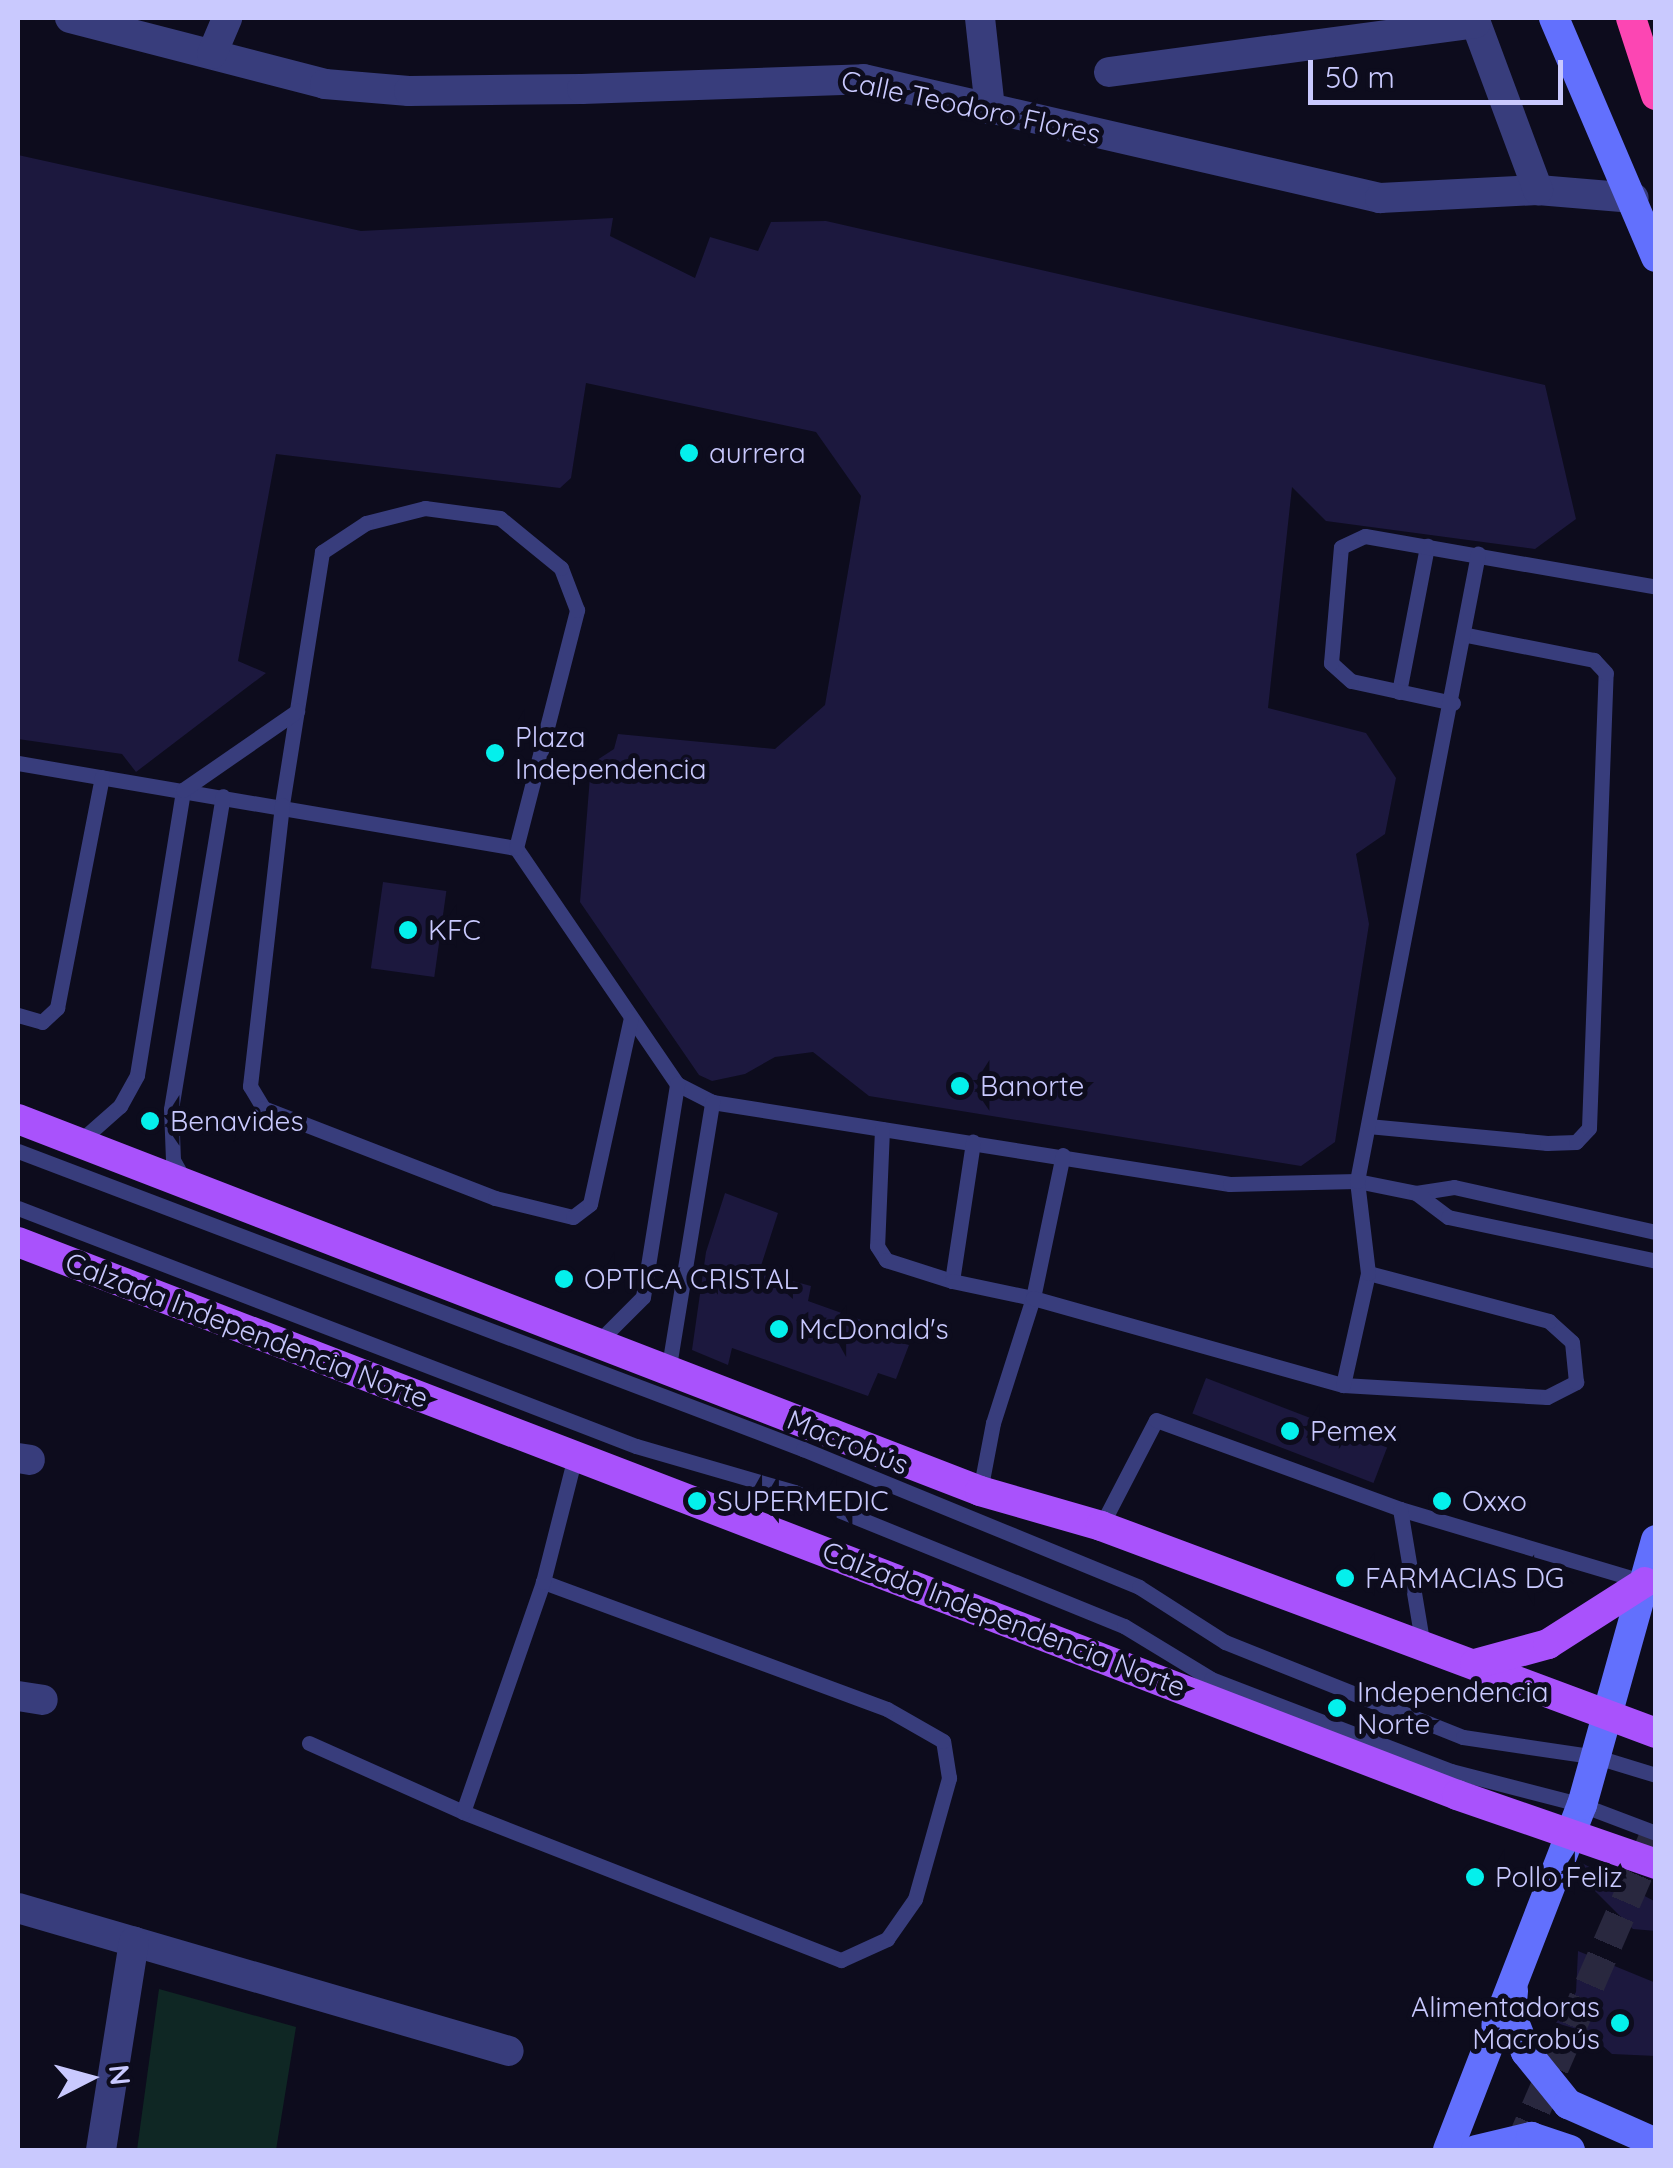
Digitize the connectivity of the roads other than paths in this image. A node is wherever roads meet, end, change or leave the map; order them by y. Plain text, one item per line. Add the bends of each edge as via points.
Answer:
1 (70, 18) edge
2 (227, 18) edge
3 (980, 18) edge
4 (1554, 18) edge
5 (1631, 18) edge
6 (1475, 20) edge
7 (212, 54) junction
8 (1109, 72) dead end
9 (1656, 95) edge
10 (990, 109) junction
11 (1538, 190) junction
12 (1634, 198) junction
13 (1656, 257) edge
14 (1427, 546) junction
15 (1478, 554) junction
16 (1656, 587) edge
17 (1467, 635) junction
18 (1399, 692) junction
19 (1453, 704) junction
20 (297, 712) junction
21 (18, 763) edge
22 (102, 777) junction
23 (183, 790) junction
24 (223, 796) junction
25 (282, 804) junction
26 (516, 848) junction
27 (18, 1015) edge
28 (631, 1017) junction
29 (677, 1084) junction
30 (712, 1102) junction
31 (18, 1120) edge
32 (1368, 1126) junction
33 (882, 1129) junction
34 (973, 1142) junction
35 (78, 1143) junction
36 (18, 1152) edge
37 (1063, 1155) junction
38 (1358, 1181) junction
39 (188, 1186) junction
40 (1416, 1194) junction
41 (18, 1208) edge
42 (1656, 1232) edge
43 (18, 1242) edge
44 (1656, 1261) edge
45 (1368, 1273) junction
46 (952, 1281) junction
47 (1033, 1298) junction
48 (599, 1341) junction
49 (668, 1372) junction
50 (1343, 1385) junction
51 (575, 1456) junction
52 (980, 1491) junction
53 (1400, 1509) junction
54 (1101, 1526) junction
55 (1655, 1542) edge
56 (542, 1582) junction
57 (1646, 1582) junction
58 (1424, 1646) junction
59 (1472, 1665) junction
60 (1607, 1716) junction
61 (1656, 1733) edge
62 (309, 1744) dead end
63 (1597, 1757) junction
64 (1656, 1775) edge
65 (463, 1812) junction
66 (1577, 1818) junction
67 (1656, 1833) edge
68 (1656, 1864) edge
69 (18, 1908) edge
70 (134, 1942) junction
71 (1515, 1973) junction
72 (509, 2051) dead end
73 (1656, 2143) edge
74 (100, 2150) edge
75 (1448, 2150) edge
76 (1476, 2150) edge
77 (1570, 2150) edge

1 - 7 street, Calle Teodoro Flores
2 - 7 street
3 - 10 street
4 - 12 street
5 - 9 highway
6 - 8 street
6 - 11 street
7 - 10 street, Calle Teodoro Flores via 326,84 409,91 811,76 864,79
10 - 11 street, Calle Teodoro Flores via 1380,198
11 - 12 street, Calle Teodoro Flores
12 - 13 street
14 - 15 lane
14 - 18 lane
14 - 18 lane via 1365,536 1341,547 1331,663 1351,681
15 - 16 lane
15 - 17 lane
17 - 19 lane
17 - 32 lane via 1594,660 1606,674 1588,1128 1576,1142 1548,1143
18 - 19 lane
19 - 32 lane
20 - 23 lane
20 - 25 lane
20 - 26 lane via 322,552 366,523 425,508 500,518 561,568 577,610
21 - 22 lane
22 - 23 lane
22 - 27 lane via 57,1008 42,1022
23 - 24 lane
23 - 35 lane via 137,1075 120,1106
24 - 25 lane
24 - 39 lane via 171,1108 173,1160
25 - 26 lane
25 - 28 lane via 250,1086 263,1108 495,1198 573,1217 590,1204
26 - 28 lane
28 - 29 lane
29 - 30 lane
29 - 48 lane via 643,1297
30 - 33 lane
30 - 49 lane
31 - 35 main road
32 - 38 lane
33 - 34 lane
33 - 46 lane via 876,1246 886,1260
34 - 37 lane
34 - 46 lane
35 - 39 main road
36 - 63 lane, Macrobús via 804,1449 1140,1586 1225,1642 1462,1737
37 - 38 lane via 1230,1184
37 - 47 lane
38 - 40 lane
38 - 45 lane
39 - 48 main road
40 - 42 lane via 1454,1187
40 - 44 lane via 1448,1217
41 - 66 lane via 636,1446 794,1492 1124,1626 1211,1679
43 - 51 main road, Calzada Independencia Norte
45 - 50 lane
45 - 50 lane via 1548,1322 1572,1342 1576,1382 1547,1397
46 - 47 lane
47 - 50 lane
47 - 52 lane via 993,1423
48 - 49 main road
49 - 52 main road
51 - 56 lane
51 - 66 main road, Calzada Independencia Norte via 1457,1795
52 - 54 main road
53 - 54 lane via 1156,1420
53 - 57 lane
53 - 58 lane
54 - 58 main road
55 - 57 street
56 - 65 lane
56 - 65 lane via 886,1709 943,1740 949,1778 914,1899 887,1939 841,1960
57 - 59 main road via 1548,1644
57 - 60 street
58 - 59 main road
59 - 60 main road
60 - 61 main road
60 - 63 street
62 - 65 lane
63 - 64 lane, Macrobús
63 - 66 street
66 - 67 lane
66 - 68 main road, Calzada Independencia Norte
66 - 71 street
69 - 70 street
70 - 72 street via 313,1994 332,2017 354,2026 378,2028 397,2018
70 - 74 street
71 - 73 street via 1511,2014 1526,2052 1553,2087 1587,2118
71 - 75 street
76 - 77 street via 1531,2137

